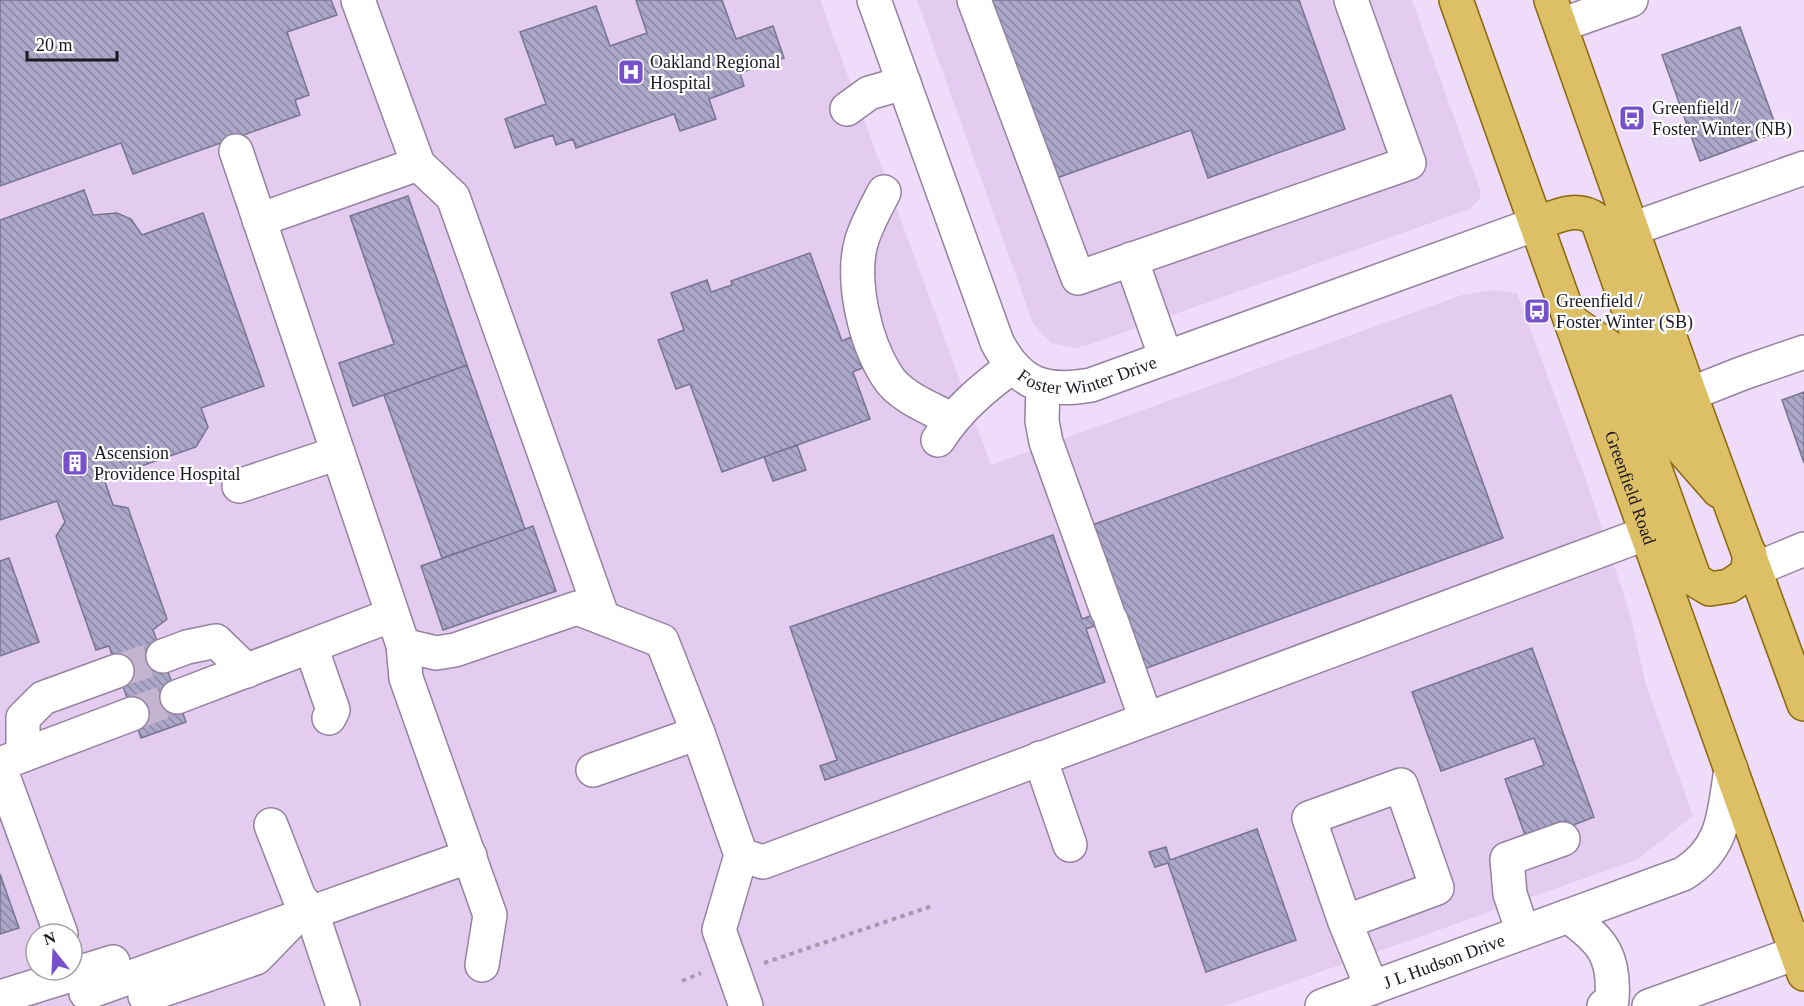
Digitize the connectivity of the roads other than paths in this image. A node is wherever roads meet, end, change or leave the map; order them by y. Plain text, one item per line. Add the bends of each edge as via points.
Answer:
1 (358, 0) edge
2 (874, 0) edge
3 (974, 0) edge
4 (1351, 0) edge
5 (1456, 0) edge
6 (1631, 0) edge
7 (1556, 13) edge
8 (904, 83) junction
9 (847, 109) dead end
10 (236, 151) dead end
11 (418, 164) junction
12 (1804, 168) edge
13 (884, 192) dead end
14 (259, 220) junction
15 (1536, 224) junction
16 (1632, 229) junction
17 (1131, 259) junction
18 (1571, 321) junction
19 (1804, 352) edge
20 (1166, 358) junction
21 (1013, 366) junction
22 (1042, 386) junction
23 (1690, 394) junction
24 (338, 453) junction
25 (240, 486) dead end
26 (1734, 508) junction
27 (1647, 533) junction
28 (1804, 549) edge
29 (1753, 561) junction
30 (603, 618) junction
31 (398, 630) junction
32 (311, 647) junction
33 (162, 656) tunnel mouth
34 (117, 671) tunnel mouth
35 (246, 671) junction
36 (177, 697) tunnel mouth
37 (1803, 698) edge
38 (132, 714) tunnel mouth
39 (329, 718) dead end
40 (1146, 719) junction
41 (701, 741) junction
42 (1040, 758) junction
43 (8, 763) edge
44 (1731, 769) junction
45 (596, 776) dead end
46 (271, 825) dead end
47 (1563, 839) dead end
48 (1070, 845) dead end
49 (741, 855) junction
50 (470, 856) junction
51 (301, 910) junction
52 (1568, 916) junction
53 (57, 922) edge
54 (1345, 922) junction
55 (1523, 932) junction
56 (1801, 956) edge
57 (482, 965) dead end
58 (88, 988) edge
59 (1372, 988) junction
60 (0, 997) edge
61 (343, 1006) edge
62 (746, 1006) edge
63 (1322, 1006) edge
64 (1604, 1006) edge
65 (1649, 1006) edge

1 - 11 street
2 - 8 street, Foster Winter Drive
3 - 17 street via 1078,278
4 - 17 street via 1409,163
5 - 15 main road, Greenfield Road
6 - 7 street
7 - 16 main road
8 - 9 street via 869,93
8 - 21 street, Foster Winter Drive via 987,317
10 - 14 street
11 - 14 street
11 - 30 street via 453,197
12 - 16 street
13 - 21 street via 861,243 859,300 887,377 945,430 977,393
14 - 24 street
15 - 18 main road, Greenfield Road
15 - 20 street, Foster Winter Drive
15 - 26 main road via 1565,213 1586,212 1597,220 1675,441
16 - 23 main road
17 - 20 street
18 - 27 main road, Greenfield Road
18 - 29 main road via 1612,348 1695,580 1710,589 1729,586 1748,574
19 - 23 street
20 - 22 street, Foster Winter Drive via 1090,385 1064,390
21 - 22 street, Foster Winter Drive via 1025,379
22 - 40 street via 1046,442
23 - 26 main road
24 - 25 street
24 - 31 street
26 - 29 main road
27 - 40 street
27 - 44 main road, Greenfield Road
28 - 29 street
29 - 37 main road
30 - 31 street via 577,608 436,653
30 - 41 street via 662,641
31 - 32 street
31 - 50 street via 406,678
32 - 35 street
32 - 39 street via 333,710
33 - 35 street via 216,641
34 - 43 street via 43,698 23,718
35 - 36 street
38 - 43 street
40 - 42 street
41 - 45 street
41 - 49 street
42 - 48 street
42 - 49 street via 763,862
43 - 53 street
44 - 52 street, J L Hudson Drive via 1719,836 1711,852 1697,866
44 - 56 main road, Greenfield Road
46 - 51 street
47 - 55 street via 1507,859 1509,894
49 - 62 street via 719,930
50 - 51 street
50 - 57 street via 490,915
51 - 58 street
51 - 58 street via 256,958
51 - 61 street
52 - 55 street, J L Hudson Drive
52 - 64 street via 1588,930 1608,957 1612,1000
54 - 54 street via 1309,818 1401,785 1437,888
54 - 59 street
55 - 59 street, J L Hudson Drive
56 - 65 street
58 - 60 street via 40,983
59 - 63 street, J L Hudson Drive

